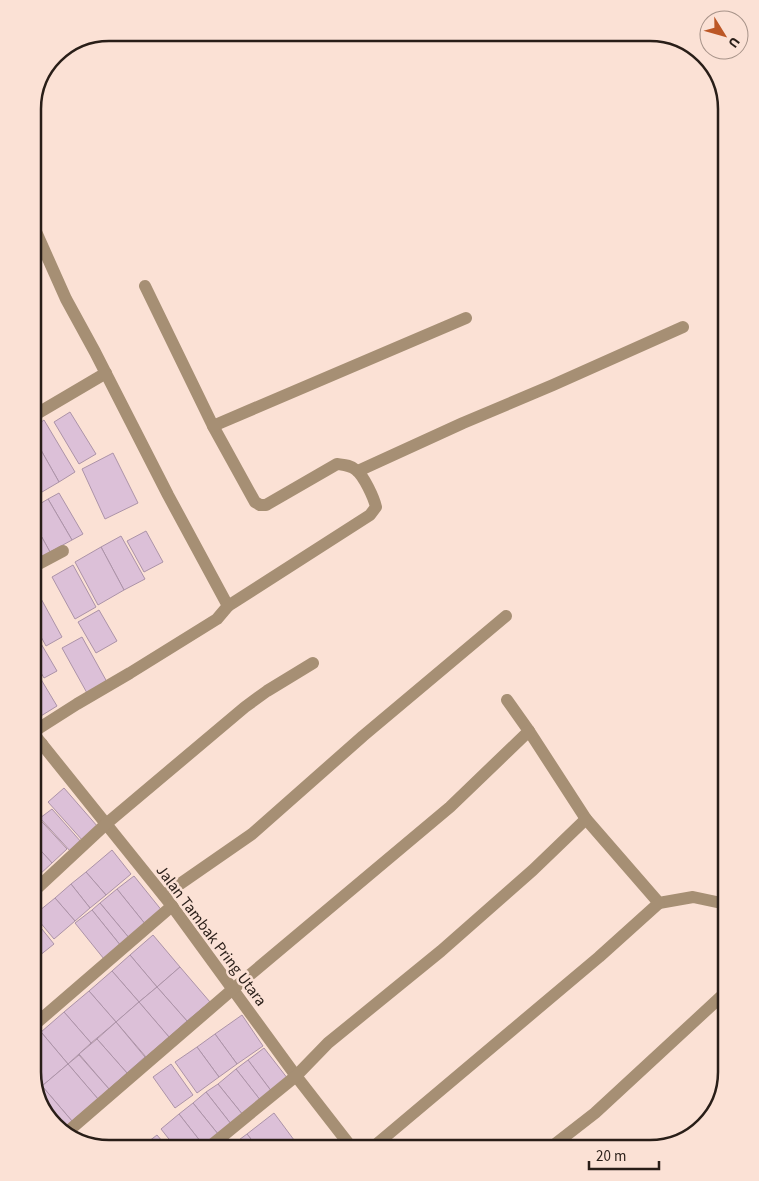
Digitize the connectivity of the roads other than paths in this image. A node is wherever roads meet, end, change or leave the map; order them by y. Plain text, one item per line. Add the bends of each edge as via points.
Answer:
1 (41, 243) edge
2 (145, 286) dead end
3 (466, 318) dead end
4 (683, 327) dead end
5 (106, 373) junction
6 (41, 411) edge
7 (213, 426) junction
8 (358, 471) junction
9 (63, 551) dead end
10 (41, 563) edge
11 (228, 606) junction
12 (506, 616) dead end
13 (313, 663) dead end
14 (506, 700) dead end
15 (41, 726) edge
16 (529, 731) junction
17 (41, 752) edge
18 (586, 819) junction
19 (106, 824) junction
20 (41, 884) edge
21 (164, 895) junction
22 (718, 902) edge
23 (659, 903) junction
24 (172, 906) junction
25 (233, 989) junction
26 (718, 999) edge
27 (41, 1018) edge
28 (296, 1076) junction
29 (72, 1128) edge
30 (218, 1140) edge
31 (346, 1140) edge
32 (381, 1140) edge
33 (560, 1140) edge

1 - 5 street via 66,299
2 - 7 street
3 - 7 street
4 - 8 street
5 - 6 street
5 - 11 street
7 - 8 street via 255,502 260,505 266,505 337,464
8 - 11 street via 374,498 376,507 370,514
9 - 10 street
11 - 15 street via 217,619
12 - 21 street via 252,834
13 - 19 street via 245,707
14 - 16 street
16 - 18 street
16 - 25 street via 450,807
17 - 19 street, Jalan Tambak Pring Utara
18 - 23 street
18 - 28 street via 441,951 328,1043
19 - 20 street
19 - 21 street, Jalan Tambak Pring Utara
21 - 24 street, Jalan Tambak Pring Utara
22 - 23 street via 694,897
23 - 32 street
24 - 25 street, Jalan Tambak Pring Utara
24 - 27 street
25 - 28 street, Jalan Tambak Pring Utara
25 - 29 street
26 - 33 street
28 - 30 street
28 - 31 street, Jalan Tambak Pring Utara

